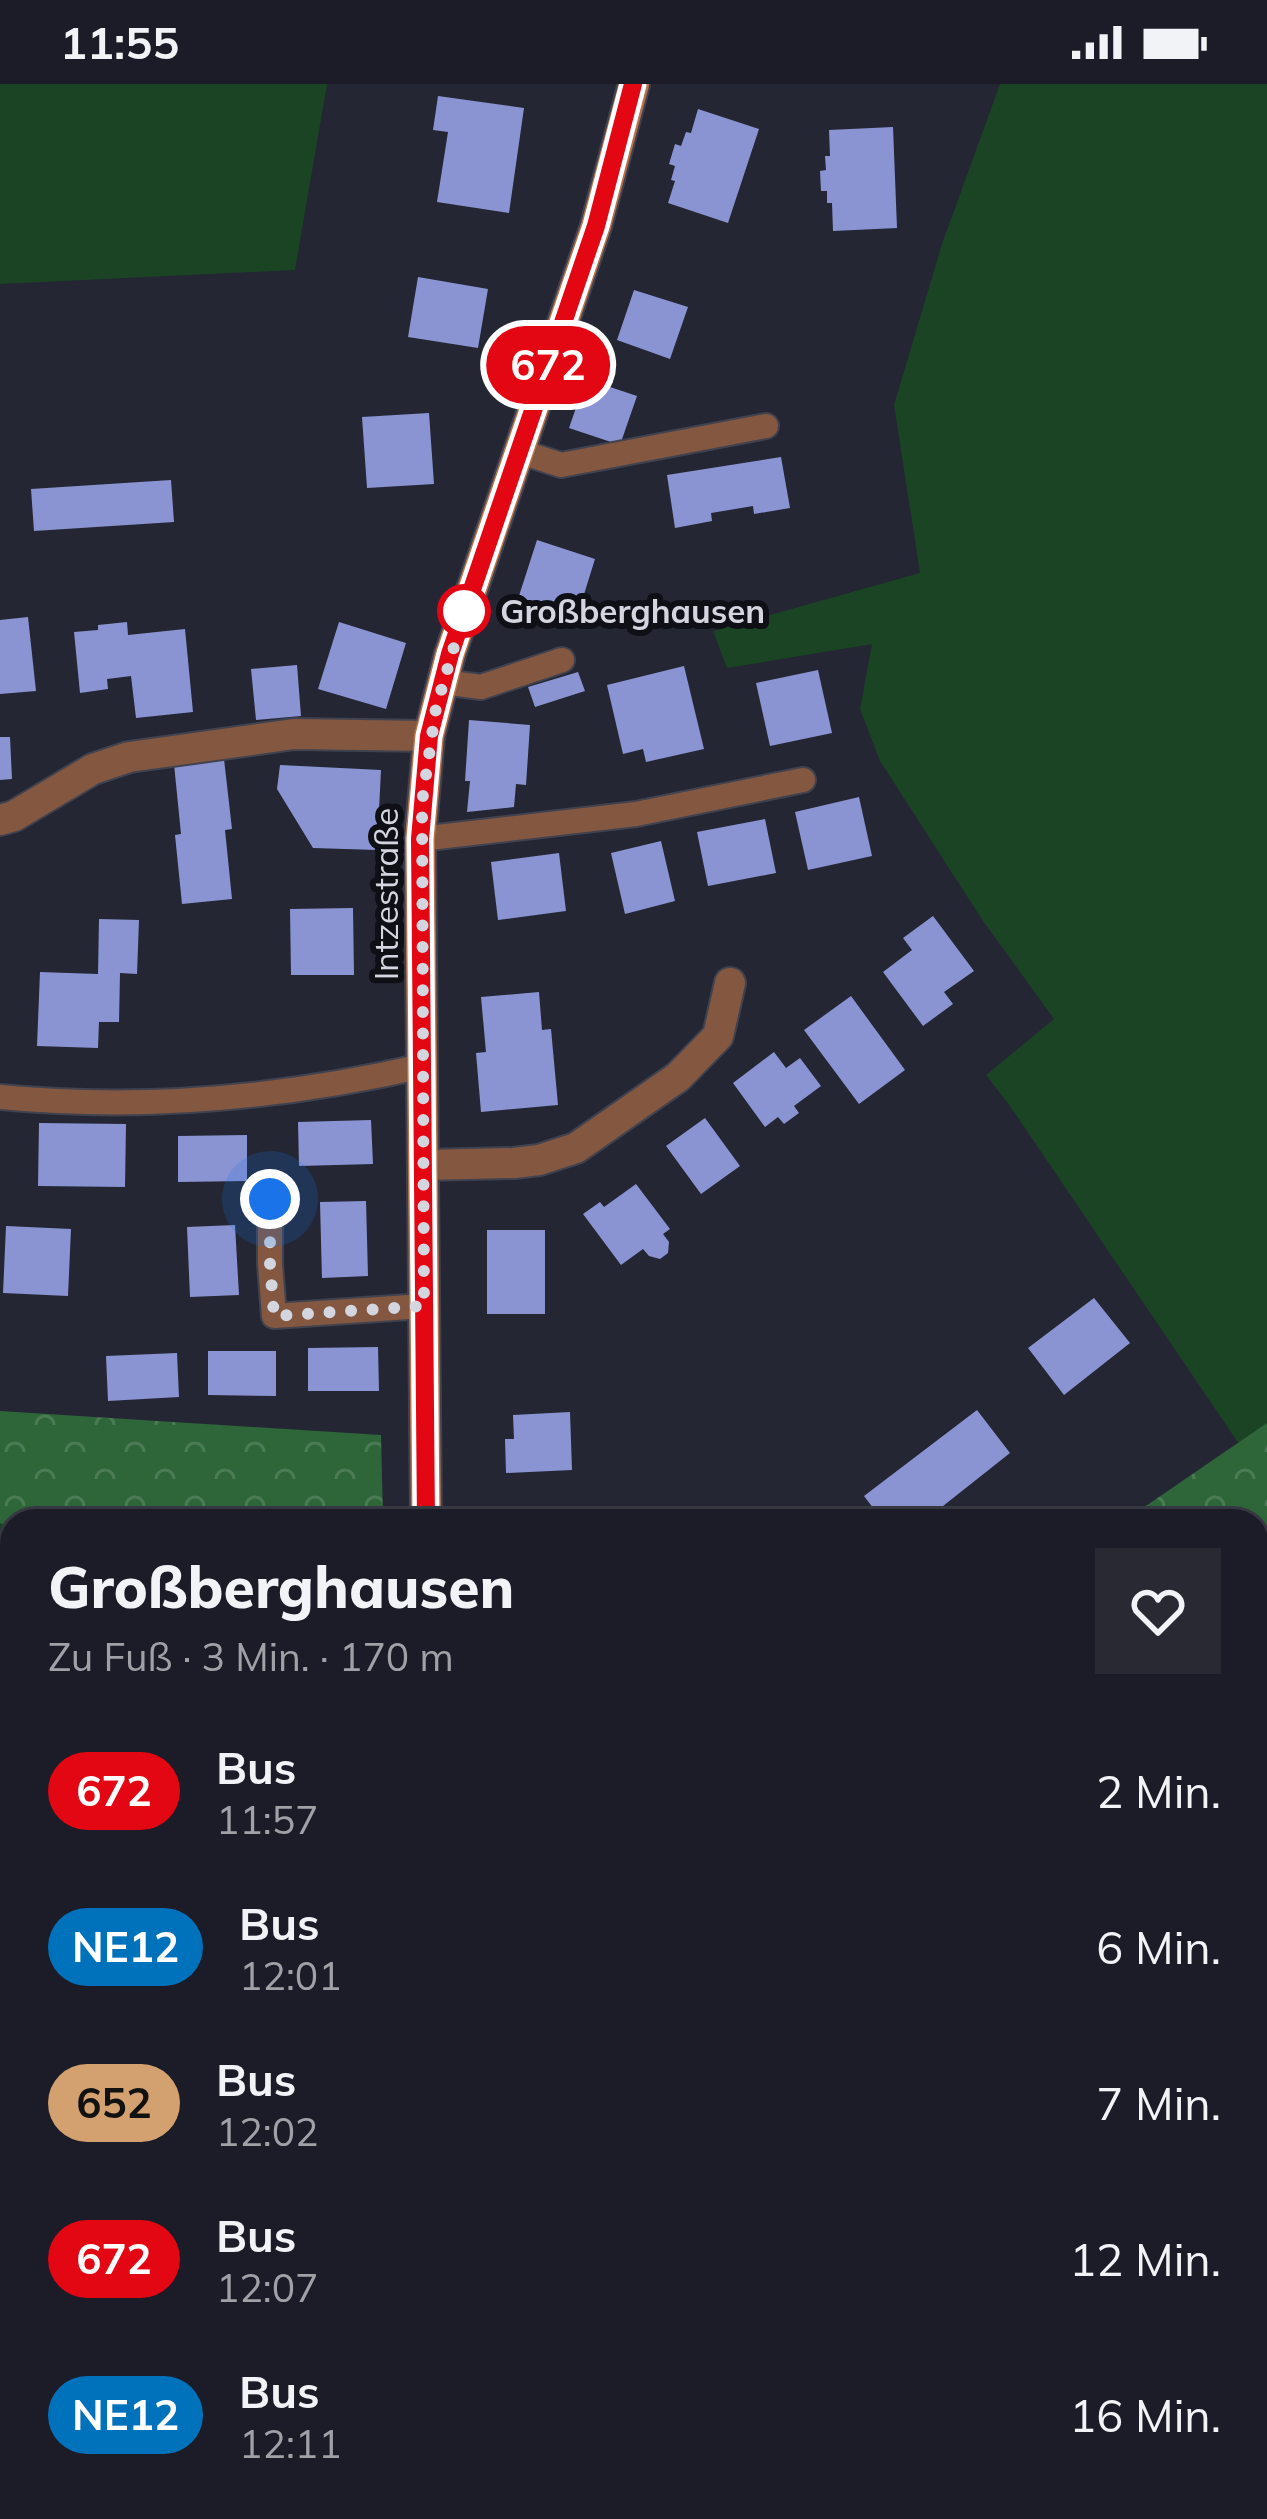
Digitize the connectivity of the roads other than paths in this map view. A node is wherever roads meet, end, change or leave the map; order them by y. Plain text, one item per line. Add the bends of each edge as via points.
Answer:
1 (634, 84) edge
2 (766, 426) dead end
3 (518, 451) junction
4 (562, 660) dead end
5 (443, 682) junction
6 (429, 736) junction
7 (802, 781) dead end
8 (0, 820) edge
9 (420, 839) junction
10 (730, 983) dead end
11 (423, 1066) junction
12 (0, 1097) edge
13 (424, 1165) junction
14 (270, 1199) dead end
15 (424, 1306) junction
16 (426, 1509) edge

1 - 3 main road, Intzestraße via 596,226
2 - 3 lane via 561,465
3 - 5 main road, Intzestraße
4 - 5 lane via 481,687
5 - 6 main road, Intzestraße
6 - 8 street via 294,734 130,757
6 - 9 main road, Intzestraße
7 - 9 lane via 636,814
9 - 11 main road, Intzestraße
10 - 13 street via 718,1036 678,1077 576,1148 514,1163
11 - 12 lane via 193,1102
11 - 13 main road, Intzestraße
13 - 15 main road, Intzestraße
14 - 15 lane via 274,1316
15 - 16 main road, Intzestraße

